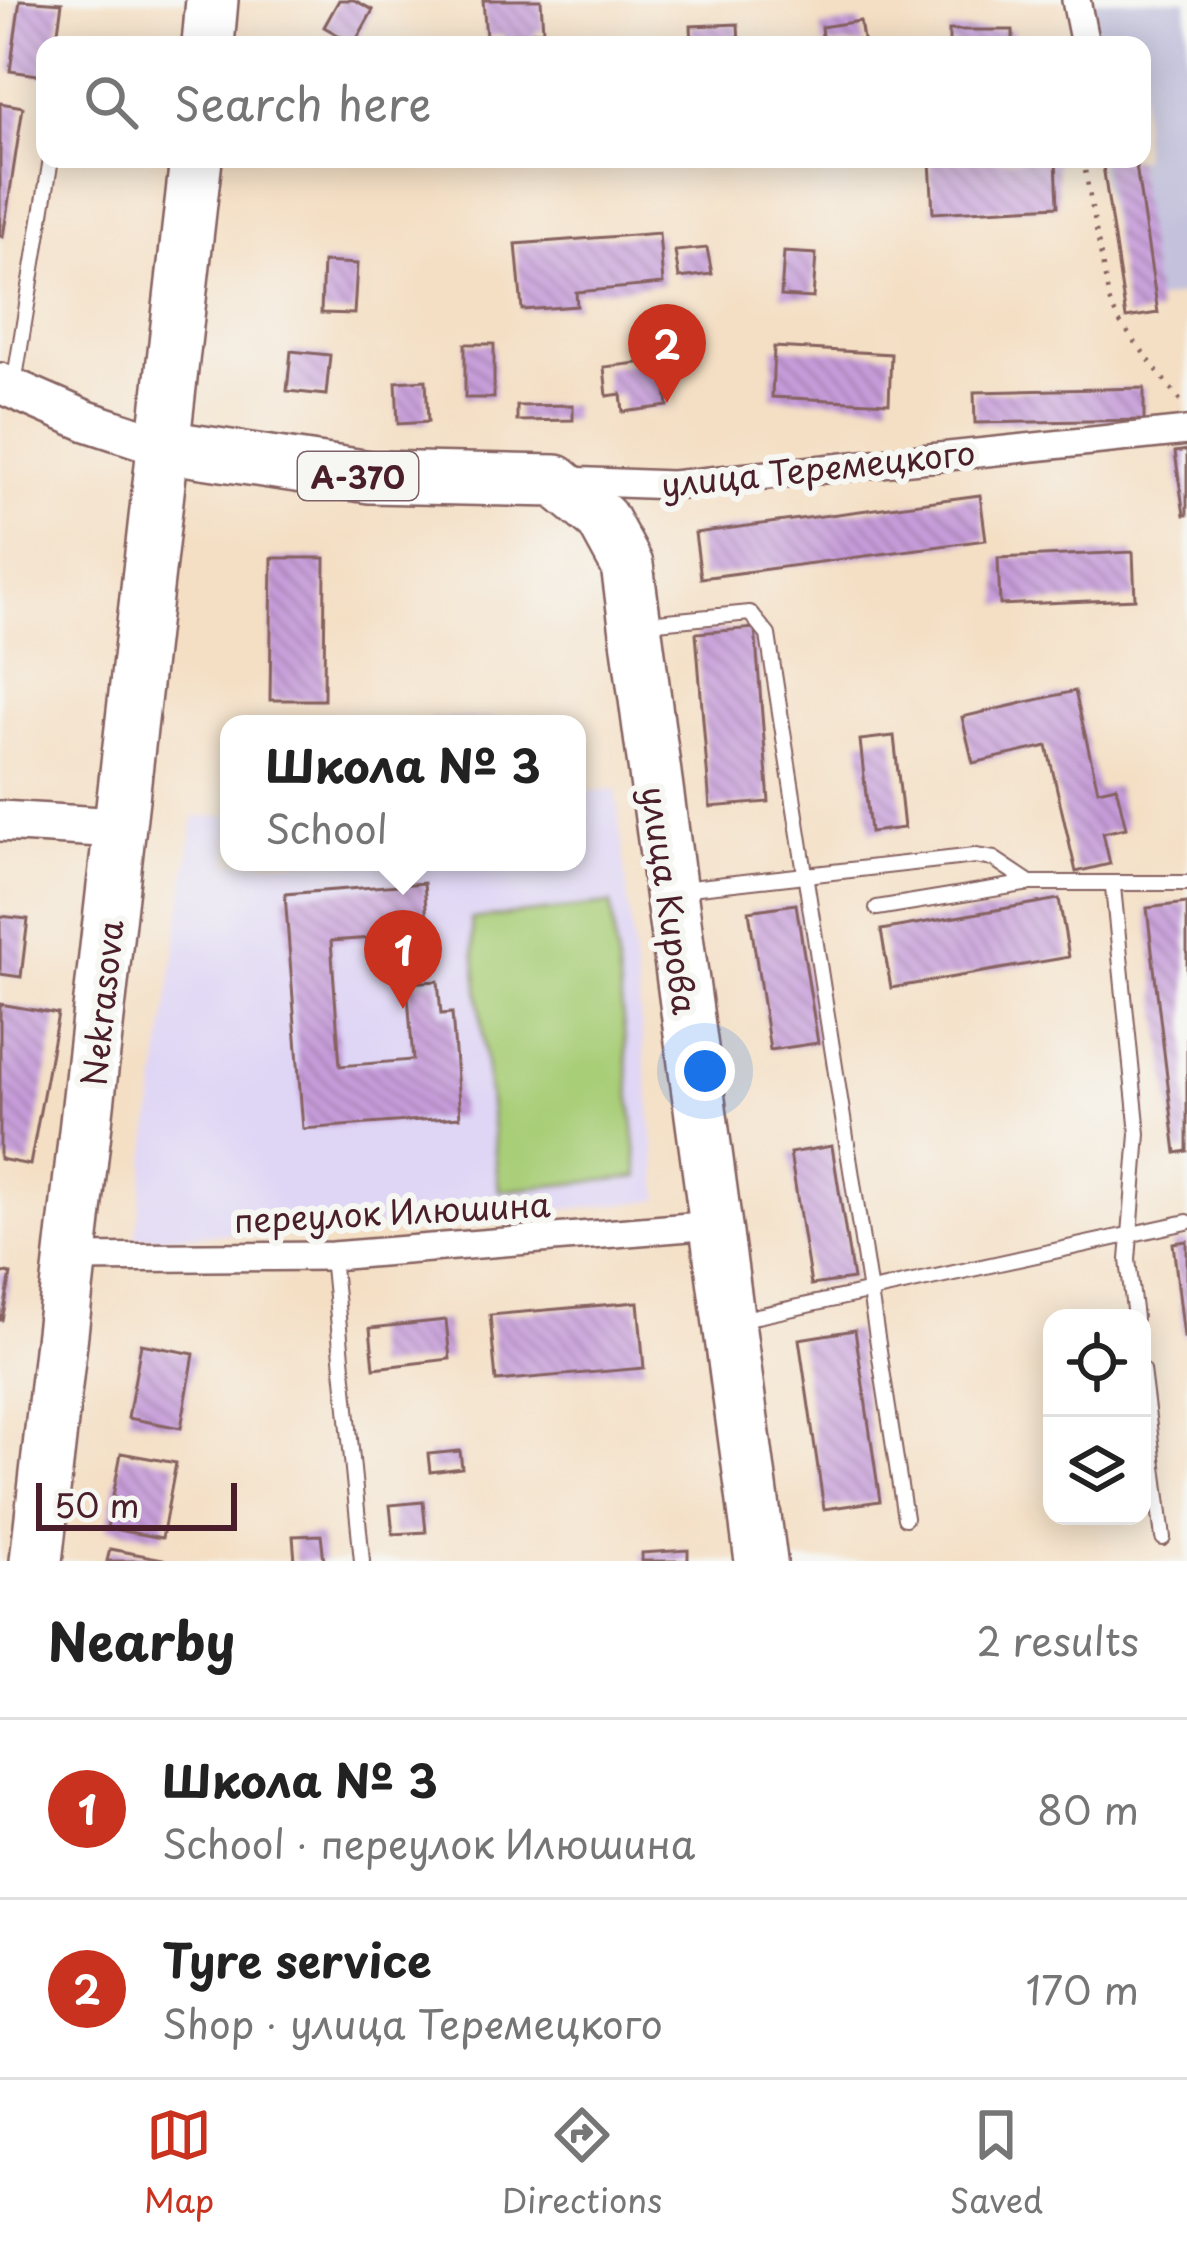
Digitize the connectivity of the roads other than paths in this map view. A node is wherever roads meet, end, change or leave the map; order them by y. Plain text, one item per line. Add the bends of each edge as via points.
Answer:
1 (212, 0) edge
2 (1076, 0) edge
3 (209, 36) edge
4 (1083, 36) edge
5 (49, 168) edge
6 (195, 168) edge
7 (4, 392) edge
8 (1187, 430) edge
9 (163, 446) junction
10 (556, 481) junction
11 (634, 624) junction
12 (0, 821) edge
13 (119, 828) junction
14 (806, 875) junction
15 (1030, 883) junction
16 (1187, 883) edge
17 (1113, 887) junction
18 (670, 890) junction
19 (877, 908) dead end
20 (1187, 1222) edge
21 (714, 1225) junction
22 (1134, 1230) junction
23 (332, 1256) junction
24 (74, 1258) junction
25 (870, 1291) junction
26 (1135, 1309) edge
27 (728, 1322) junction
28 (1148, 1417) edge
29 (905, 1518) dead end
30 (1163, 1538) dead end
31 (36, 1561) edge
32 (362, 1561) edge
33 (761, 1561) edge

1 - 3 highway
2 - 4 street
5 - 7 lane
6 - 9 highway, Nekrasova
7 - 9 street
8 - 10 street, улица Теремецкого via 672,485
9 - 10 highway, улица Теремецкого / А-370 via 370,477
9 - 13 highway, Nekrasova
10 - 11 highway, улица Кирова via 602,519 627,565
11 - 14 lane via 760,618
11 - 18 highway, улица Кирова
12 - 13 street
13 - 24 highway, Nekrasova
14 - 15 lane via 975,856
14 - 18 lane
14 - 25 lane
15 - 17 lane
15 - 19 lane
16 - 17 lane
17 - 22 lane via 1138,1134
18 - 21 highway, улица Кирова
20 - 22 lane
21 - 23 street, переулок Илюшина
21 - 27 highway, улица Кирова
22 - 25 lane
22 - 26 lane via 1128,1260
23 - 24 street, переулок Илюшина
23 - 32 lane
24 - 31 highway, Nekrasova
25 - 27 lane
25 - 29 lane
27 - 33 highway, улица Кирова
28 - 30 lane

